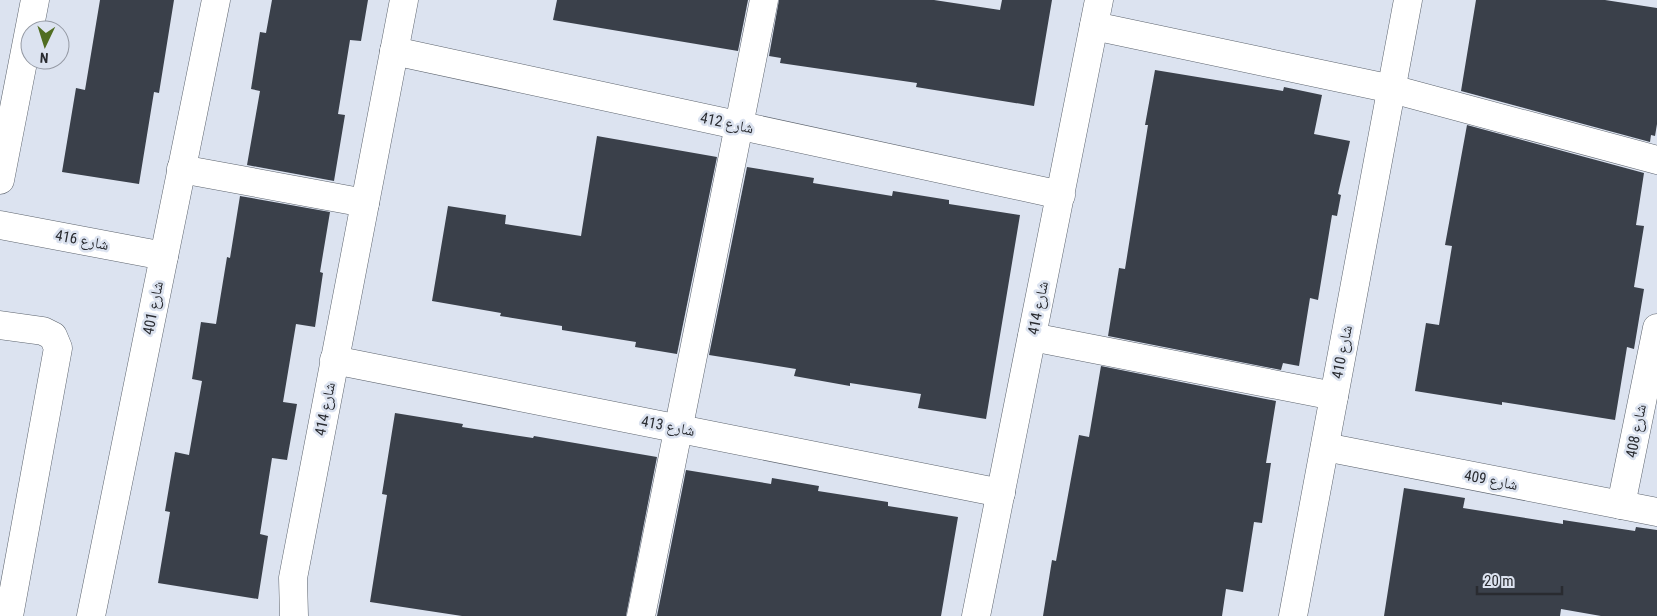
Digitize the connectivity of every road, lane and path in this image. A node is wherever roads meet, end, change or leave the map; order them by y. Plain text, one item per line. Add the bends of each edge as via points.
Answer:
1 (36, 0) edge
2 (216, 0) edge
3 (404, 0) edge
4 (764, 0) edge
5 (1100, 0) edge
6 (1408, 0) edge
7 (1094, 26) junction
8 (394, 51) junction
9 (1392, 89) junction
10 (739, 125) junction
11 (1657, 160) edge
12 (182, 169) junction
13 (0, 180) edge
14 (1061, 195) junction
15 (365, 204) junction
16 (0, 225) edge
17 (164, 256) junction
18 (0, 325) edge
19 (1657, 328) edge
20 (1032, 337) junction
21 (334, 360) junction
22 (1334, 396) junction
23 (679, 429) junction
24 (1325, 447) junction
25 (1001, 492) junction
26 (1621, 505) junction
27 (1657, 512) edge
28 (8, 616) edge
29 (91, 616) edge
30 (294, 616) edge
31 (641, 616) edge
32 (976, 616) edge
33 (1294, 616) edge

1 - 13 street
2 - 12 street, شارع 401
3 - 8 street, شارع 414
4 - 10 street
5 - 7 street, شارع 414
6 - 9 street, شارع 410
7 - 9 street
7 - 14 street, شارع 414
8 - 10 street, شارع 412
8 - 15 street, شارع 414
9 - 11 street
9 - 22 street, شارع 410
10 - 14 street, شارع 412
10 - 23 street
12 - 15 street
12 - 17 street, شارع 401
14 - 20 street, شارع 414
15 - 21 street, شارع 414
16 - 17 street, شارع 416
17 - 29 street, شارع 401
18 - 28 street via 43,332 53,336 58,348
19 - 26 street, شارع 408
20 - 22 street
20 - 25 street, شارع 414
21 - 23 street, شارع 413
21 - 30 street, شارع 414 via 293,578
22 - 24 street, شارع 410
23 - 25 street, شارع 413
23 - 31 street
24 - 26 street, شارع 409
24 - 33 street, شارع 410
25 - 32 street, شارع 414
26 - 27 street, شارع 409

